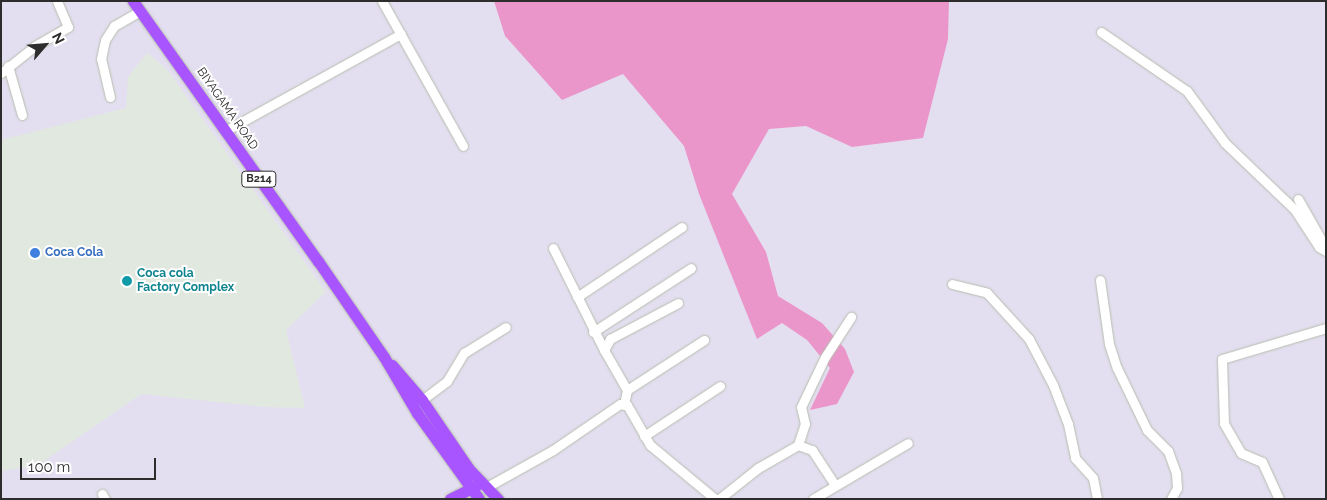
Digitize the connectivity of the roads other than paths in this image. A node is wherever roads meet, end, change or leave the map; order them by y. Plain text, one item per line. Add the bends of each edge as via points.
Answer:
1 (57, 1) edge
2 (382, 1) edge
3 (137, 6) edge
4 (1101, 32) dead end
5 (401, 34) junction
6 (5, 70) edge
7 (110, 97) dead end
8 (22, 116) dead end
9 (225, 130) junction
10 (463, 146) dead end
11 (1298, 199) dead end
12 (682, 227) dead end
13 (553, 248) dead end
14 (1326, 250) edge
15 (691, 268) dead end
16 (1100, 280) dead end
17 (952, 284) dead end
18 (577, 297) junction
19 (678, 303) dead end
20 (850, 317) dead end
21 (506, 327) dead end
22 (1326, 328) edge
23 (593, 332) junction
24 (704, 340) dead end
25 (604, 350) junction
26 (384, 357) junction
27 (720, 386) dead end
28 (627, 390) junction
29 (422, 400) junction
30 (624, 405) junction
31 (644, 436) junction
32 (908, 443) dead end
33 (798, 445) junction
34 (835, 484) junction
35 (470, 490) junction
36 (488, 491) edge
37 (450, 499) edge
38 (478, 499) edge
39 (717, 499) edge
40 (814, 499) edge
41 (1097, 499) edge
42 (1171, 499) edge
43 (1279, 499) edge

1 - 6 street via 68,27
2 - 5 street
3 - 7 street via 114,26 105,40 101,59
3 - 9 main road, BIYAGAMA ROAD / B214
4 - 14 street via 1196,100 1225,143 1295,210 1319,247
5 - 9 street
5 - 10 street
6 - 8 street
9 - 26 main road, BIYAGAMA ROAD / B214
11 - 14 street
12 - 18 street
13 - 18 street
15 - 23 street
16 - 42 street via 1109,344 1117,368 1147,430 1168,451 1176,473 1177,488
17 - 41 street via 987,293 1029,339 1053,385 1068,424 1074,458 1093,478
18 - 23 street
19 - 25 street via 610,340
20 - 33 street via 825,357 801,407 805,424
21 - 29 street via 464,353 447,381
22 - 43 street via 1222,359 1224,423 1241,453 1262,462
23 - 25 street
24 - 28 street
25 - 28 street
26 - 29 main road, BIYAGAMA ROAD / B214
26 - 35 main road, BIYAGAMA ROAD / B214 via 397,384
27 - 31 street
28 - 30 street
29 - 36 main road, BIYAGAMA ROAD / B214
30 - 31 street
30 - 36 street via 616,406
31 - 39 street via 676,469
32 - 34 street
33 - 34 street via 812,450
33 - 39 street via 758,468
34 - 40 street
35 - 36 main road
35 - 37 main road
35 - 38 main road, B214
36 - 38 main road

